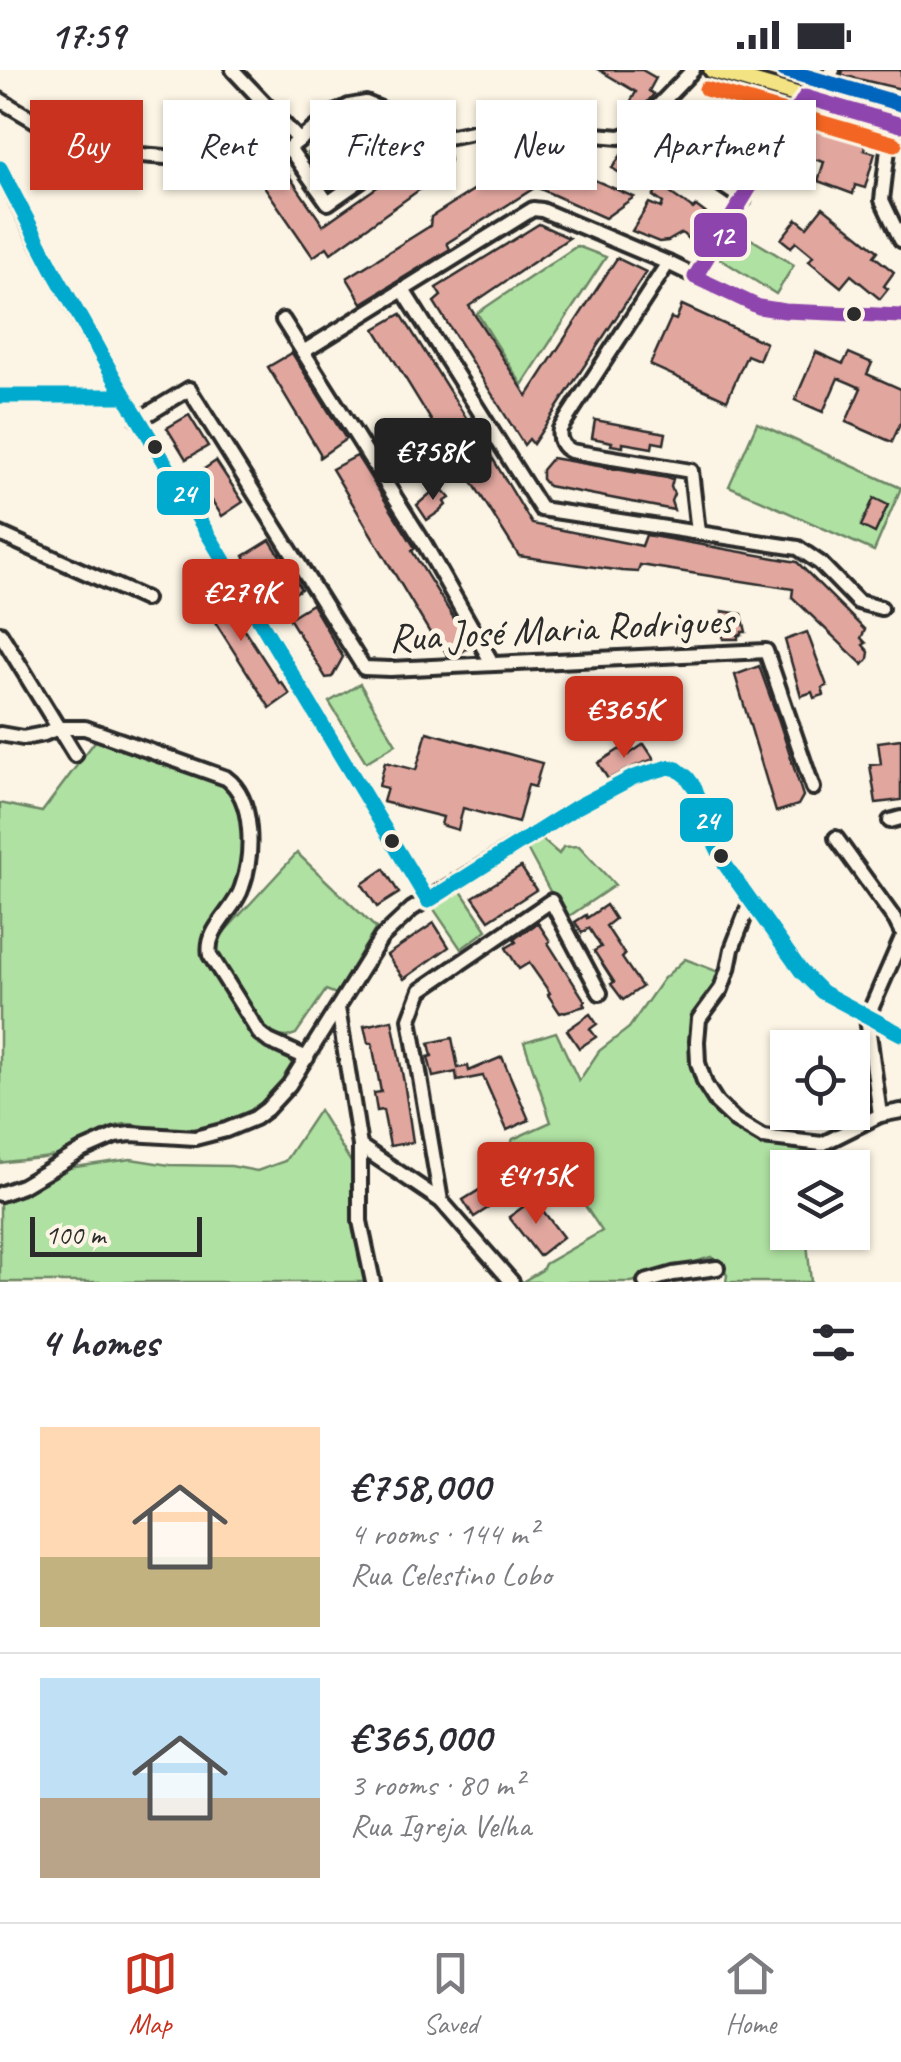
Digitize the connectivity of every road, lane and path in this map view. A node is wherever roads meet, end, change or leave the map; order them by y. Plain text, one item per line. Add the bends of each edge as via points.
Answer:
1 (233, 70) edge
2 (693, 70) edge
3 (712, 70) edge
4 (833, 70) edge
5 (810, 99) junction
6 (0, 100) edge
7 (901, 125) edge
8 (310, 132) edge
9 (456, 136) edge
10 (294, 144) junction
11 (888, 148) dead end
12 (0, 168) edge
13 (310, 172) edge
14 (321, 190) edge
15 (347, 190) edge
16 (729, 190) edge
17 (744, 200) junction
18 (901, 240) edge
19 (668, 263) junction
20 (695, 276) junction
21 (402, 290) junction
22 (901, 316) edge
23 (283, 320) dead end
24 (304, 352) junction
25 (0, 396) edge
26 (123, 396) junction
27 (138, 420) junction
28 (698, 532) junction
29 (0, 534) edge
30 (145, 599) dead end
31 (881, 608) dead end
32 (0, 633) edge
33 (492, 663) junction
34 (58, 728) junction
35 (0, 734) edge
36 (75, 756) dead end
37 (813, 788) dead end
38 (836, 838) dead end
39 (428, 900) junction
40 (750, 900) junction
41 (901, 932) edge
42 (901, 940) edge
43 (600, 992) dead end
44 (338, 1008) junction
45 (867, 1018) junction
46 (901, 1034) edge
47 (307, 1058) junction
48 (901, 1111) edge
49 (880, 1115) junction
50 (360, 1146) junction
51 (0, 1194) edge
52 (441, 1202) junction
53 (718, 1268) dead end
54 (653, 1281) edge
55 (373, 1282) edge
56 (512, 1282) edge

1 - 10 street
2 - 9 street via 634,132 620,137 488,130
3 - 5 main road
4 - 5 street
5 - 7 main road
5 - 17 street
6 - 10 street via 92,151 253,160
8 - 10 street
10 - 13 street
11 - 18 street via 882,200
12 - 26 street
14 - 15 street via 328,203
16 - 17 street
17 - 20 street
19 - 20 street
19 - 21 street via 533,210
19 - 28 street via 560,438 571,451 691,471
20 - 22 street via 759,307
21 - 24 street
21 - 28 street via 540,509
23 - 24 street
24 - 33 street
25 - 26 street
26 - 27 street
27 - 33 street, Rua José Maria Rodrigues via 190,389 364,668
27 - 39 street
28 - 31 street via 798,548 858,602
29 - 30 street
32 - 34 street
33 - 37 street, Rua José Maria Rodrigues via 766,651
34 - 35 street via 23,738
34 - 36 street
34 - 47 street via 100,732 226,778 238,789 249,824 244,878 209,942 210,955 260,1033
38 - 41 street
39 - 40 street via 575,808 634,776 669,767 695,788 715,844
39 - 44 street via 381,938
40 - 45 street via 801,971
40 - 49 street via 721,989 699,1019 698,1063 705,1084 736,1121 763,1136 822,1144
42 - 45 street
43 - 52 street via 551,901 420,990 410,1019
44 - 47 street
44 - 50 street
45 - 46 street
45 - 49 street
47 - 51 street via 278,1099 242,1124 194,1138 116,1136
48 - 49 street
50 - 52 street
50 - 55 street via 360,1221
52 - 56 street
53 - 54 street

